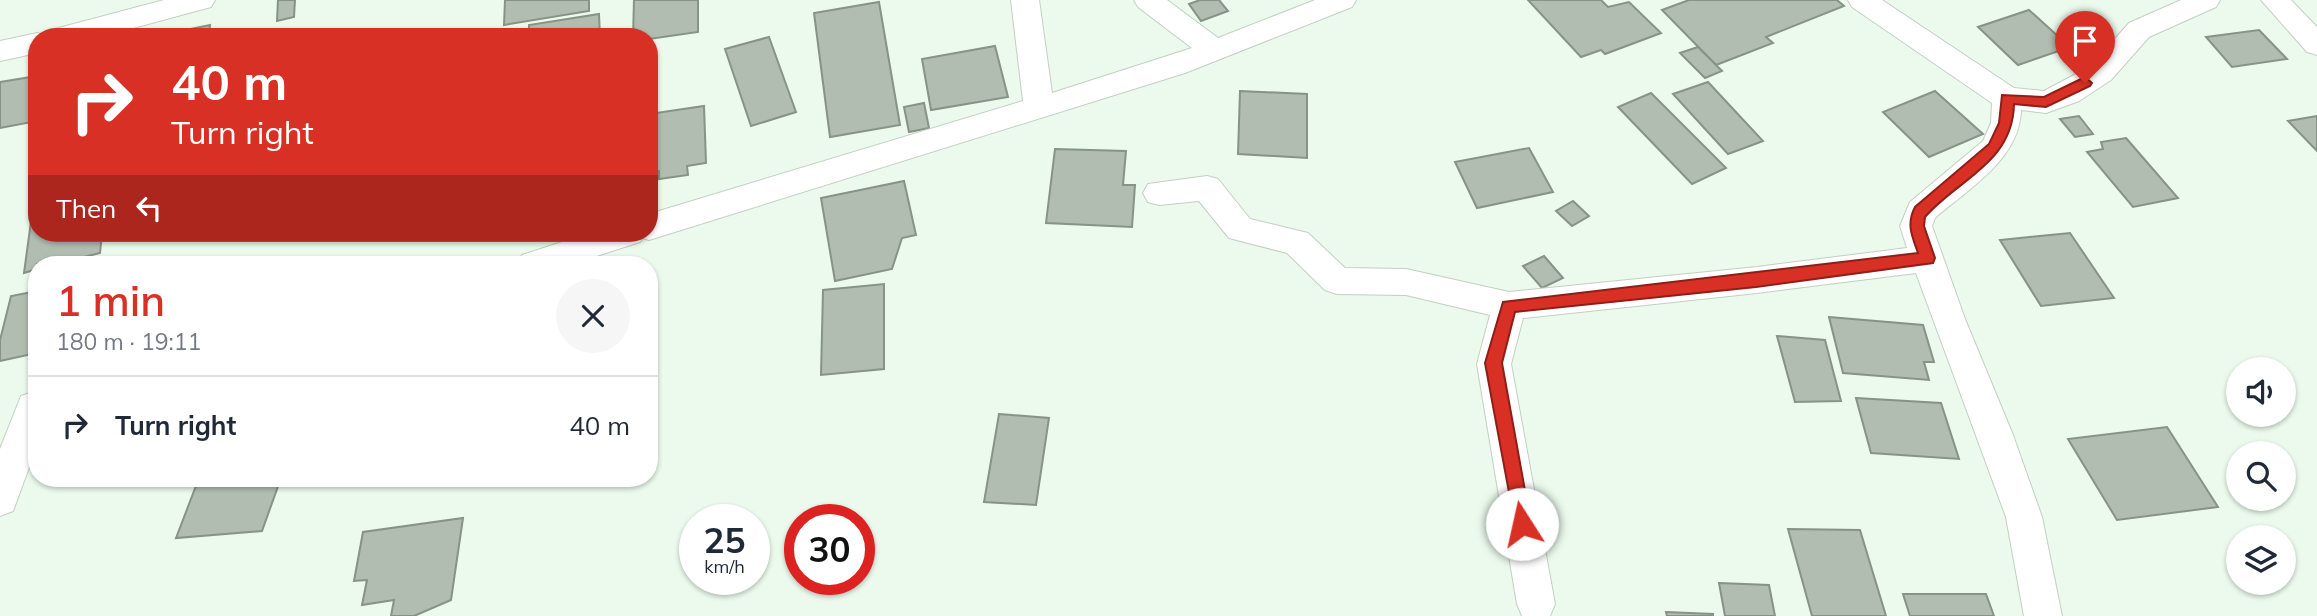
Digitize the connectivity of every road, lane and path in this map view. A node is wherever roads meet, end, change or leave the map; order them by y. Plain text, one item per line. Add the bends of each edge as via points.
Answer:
1 (201, 0) edge
2 (1025, 0) edge
3 (1148, 0) edge
4 (1342, 0) edge
5 (1862, 0) edge
6 (2206, 0) edge
7 (2275, 0) edge
8 (124, 10) edge
9 (82, 28) edge
10 (2317, 44) edge
11 (28, 45) edge
12 (1215, 50) junction
13 (0, 51) edge
14 (2007, 99) junction
15 (1039, 107) junction
16 (1159, 193) dead end
17 (658, 224) edge
18 (601, 242) edge
19 (558, 256) edge
20 (1927, 258) junction
21 (1509, 306) junction
22 (23, 410) edge
23 (0, 499) edge
24 (1536, 604) dead end
25 (2043, 616) edge

1 - 8 street
2 - 15 street
3 - 12 street
4 - 12 street
5 - 14 street
6 - 14 street via 2139,30 2101,73 2069,93 2046,102
7 - 10 street
8 - 9 street
11 - 13 street
12 - 15 street
14 - 20 street via 2006,123 1995,148 1917,217
15 - 17 street
16 - 21 street via 1207,188 1240,229 1297,242 1337,281 1406,282
18 - 19 street
20 - 21 street
20 - 25 street via 2024,517
21 - 24 street via 1494,363
22 - 23 street

